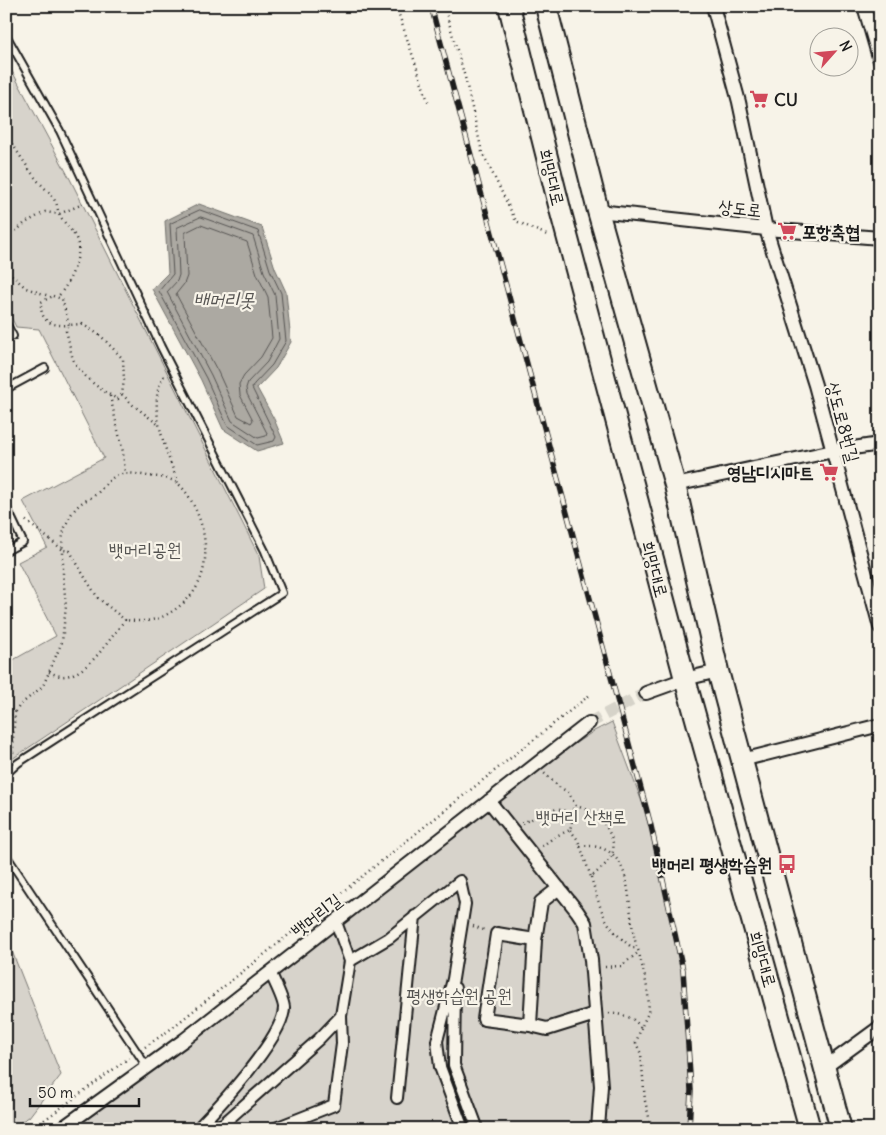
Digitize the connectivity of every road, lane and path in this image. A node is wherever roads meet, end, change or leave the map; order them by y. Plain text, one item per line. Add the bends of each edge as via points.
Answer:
1 (396, 6) edge
2 (444, 6) edge
3 (509, 6) edge
4 (546, 6) edge
5 (713, 6) edge
6 (864, 6) edge
7 (6, 35) edge
8 (880, 62) edge
9 (429, 104) dead end
10 (6, 108) edge
11 (6, 130) edge
12 (6, 136) edge
13 (92, 200) junction
14 (598, 211) junction
15 (59, 214) junction
16 (6, 221) edge
17 (766, 229) junction
18 (6, 235) edge
19 (880, 238) edge
20 (570, 246) junction
21 (6, 267) edge
22 (50, 297) junction
23 (57, 297) junction
24 (6, 323) edge
25 (69, 325) junction
26 (6, 339) edge
27 (171, 366) junction
28 (45, 368) dead end
29 (6, 389) edge
30 (122, 394) junction
31 (110, 396) junction
32 (159, 425) junction
33 (880, 444) edge
34 (833, 451) junction
35 (125, 473) junction
36 (178, 483) junction
37 (675, 485) junction
38 (6, 506) edge
39 (11, 517) junction
40 (62, 550) junction
41 (6, 551) edge
42 (125, 620) junction
43 (880, 627) edge
44 (49, 672) junction
45 (718, 672) junction
46 (685, 679) junction
47 (646, 693) tunnel mouth
48 (591, 694) dead end
49 (15, 712) junction
50 (6, 716) edge
51 (589, 723) tunnel mouth
52 (880, 726) edge
53 (742, 760) junction
54 (536, 765) junction
55 (14, 767) junction
56 (6, 774) edge
57 (490, 801) junction
58 (576, 806) junction
59 (570, 812) junction
60 (512, 829) junction
61 (570, 830) junction
62 (580, 846) junction
63 (612, 854) junction
64 (6, 855) edge
65 (535, 858) junction
66 (591, 877) junction
67 (559, 888) junction
68 (416, 916) junction
69 (336, 922) junction
70 (462, 922) junction
71 (498, 934) junction
72 (535, 940) junction
73 (637, 948) junction
74 (639, 952) junction
75 (350, 961) junction
76 (591, 967) junction
77 (270, 972) junction
78 (453, 979) junction
79 (595, 1014) junction
80 (341, 1016) junction
81 (530, 1024) junction
82 (880, 1027) edge
83 (641, 1028) junction
84 (137, 1052) junction
85 (147, 1067) junction
86 (824, 1068) junction
87 (397, 1098) dead end
88 (455, 1105) junction
89 (478, 1126) edge
90 (809, 1126) edge
91 (32, 1129) edge
92 (60, 1129) edge
93 (196, 1129) edge
94 (208, 1129) edge
95 (273, 1129) edge
96 (463, 1129) edge
97 (598, 1129) edge
98 (652, 1129) edge
99 (841, 1129) edge

1 - 9 path
2 - 20 path via 482,152 516,221
3 - 20 main road, 희망대로
4 - 14 main road, 희망대로
5 - 17 street, 상도로8번길 via 739,102
6 - 8 street
7 - 13 lane via 60,131
10 - 11 path via 12,120
12 - 15 path via 55,201
13 - 15 path
13 - 27 lane
14 - 17 street, 상도로
14 - 37 main road, 희망대로
15 - 18 path via 45,212
15 - 23 path via 72,230 79,247 68,282
16 - 18 path
17 - 19 street, 상도로
17 - 34 street, 상도로8번길
20 - 46 main road, 희망대로
21 - 22 path via 26,288
22 - 23 path
22 - 25 path via 41,302 44,318 60,326
23 - 25 path via 62,299
24 - 26 lane via 13,336
25 - 30 path via 82,324 101,336 123,359
25 - 31 path via 66,331 73,360 85,376
27 - 32 path via 160,382 157,403
27 - 55 lane via 265,551 282,593
28 - 29 lane
30 - 31 path via 118,399
30 - 32 path
31 - 35 path
32 - 36 path
33 - 34 street
34 - 37 street
34 - 43 street, 상도로8번길
35 - 36 path via 164,477
35 - 40 path via 114,477 79,505 68,520
36 - 42 path via 195,508 203,529 206,562 199,583 191,597 173,612 140,622
37 - 45 main road, 희망대로
38 - 39 lane
39 - 40 path via 28,521
39 - 41 lane via 23,542
40 - 42 path via 70,551 98,598
40 - 44 path via 66,606 62,642
42 - 44 path via 78,673 63,677
44 - 49 path via 43,686
45 - 46 street
45 - 53 main road, 희망대로
46 - 47 street
46 - 90 main road, 희망대로
48 - 84 path via 168,1031
49 - 50 path
49 - 55 path
51 - 54 street, 뱃머리길
52 - 53 street
53 - 86 main road, 희망대로
54 - 57 street, 뱃머리길
54 - 58 path via 568,792
55 - 56 lane
57 - 60 street
57 - 69 street, 뱃머리길
58 - 59 path
58 - 63 path via 594,813 607,828 614,844
59 - 60 path via 556,809
59 - 61 path
60 - 65 street
61 - 62 path
61 - 65 path via 542,845
62 - 63 path via 606,848
62 - 66 path
63 - 66 path
63 - 73 path via 623,868 628,883
64 - 84 lane
65 - 67 street
66 - 73 path via 600,908 611,929 619,938
67 - 72 street via 541,902
67 - 76 street via 585,923
68 - 70 street via 460,881 464,904
68 - 75 street via 389,938
68 - 87 street
69 - 75 street
69 - 77 street, 뱃머리길
70 - 71 path
70 - 78 street
71 - 72 street
71 - 81 street via 484,1019
72 - 81 street
73 - 74 path
74 - 76 path via 621,966
74 - 83 path via 648,1000 648,1013
75 - 80 street
76 - 79 street
77 - 85 street, 뱃머리길
77 - 93 street via 284,1008 278,1029 256,1061
78 - 88 street via 437,1041 440,1067
78 - 89 street via 454,1065
79 - 81 street via 547,1029
79 - 83 path via 625,1015 636,1020
79 - 97 street via 601,1086
80 - 94 street via 223,1124
80 - 95 street via 342,1044 334,1105
82 - 86 street
83 - 98 path via 636,1043 642,1054 645,1101
84 - 85 lane
84 - 91 path
85 - 92 street, 뱃머리길
86 - 99 main road, 희망대로
88 - 89 street
88 - 96 street

